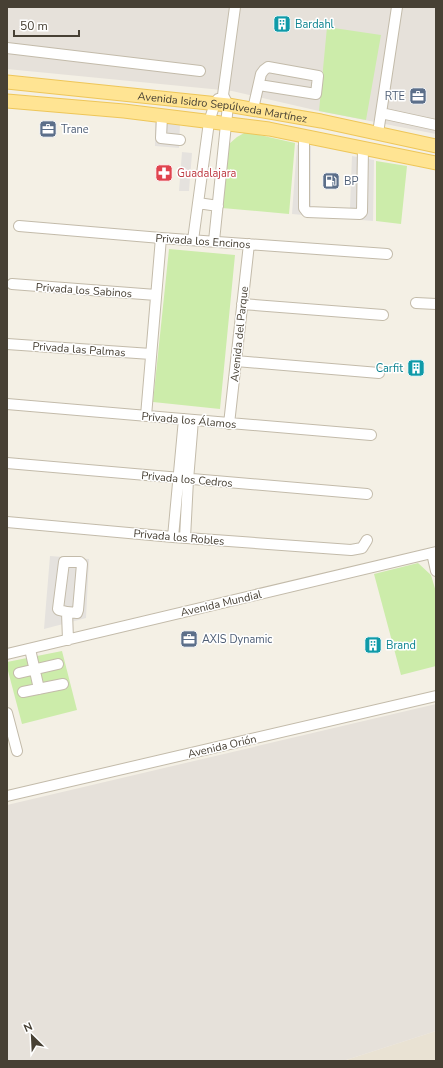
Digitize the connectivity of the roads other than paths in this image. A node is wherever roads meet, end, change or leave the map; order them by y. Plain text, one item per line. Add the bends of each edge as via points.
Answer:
1 (234, 7) edge
2 (397, 7) edge
3 (7, 48) edge
4 (200, 70) dead end
5 (7, 82) edge
6 (259, 85) junction
7 (7, 101) edge
8 (222, 101) junction
9 (253, 109) junction
10 (382, 113) junction
11 (162, 116) junction
12 (209, 122) junction
13 (226, 123) junction
14 (436, 125) edge
15 (378, 133) junction
16 (304, 136) junction
17 (180, 140) dead end
18 (436, 146) edge
19 (363, 148) junction
20 (436, 163) edge
21 (198, 203) junction
22 (218, 206) junction
23 (19, 226) dead end
24 (161, 238) junction
25 (193, 240) junction
26 (214, 241) junction
27 (249, 244) junction
28 (387, 254) dead end
29 (12, 284) dead end
30 (156, 295) junction
31 (416, 303) dead end
32 (242, 304) junction
33 (436, 304) edge
34 (383, 316) dead end
35 (7, 344) edge
36 (151, 354) junction
37 (236, 361) junction
38 (379, 373) dead end
39 (7, 404) edge
40 (146, 416) junction
41 (188, 419) junction
42 (229, 424) junction
43 (371, 435) dead end
44 (7, 463) edge
45 (183, 479) junction
46 (367, 494) dead end
47 (7, 522) edge
48 (173, 537) junction
49 (185, 538) junction
50 (367, 540) dead end
51 (434, 553) edge
52 (436, 571) edge
53 (67, 612) junction
54 (68, 640) junction
55 (30, 649) junction
56 (7, 654) edge
57 (58, 664) dead end
58 (35, 669) junction
59 (19, 672) dead end
60 (63, 684) dead end
61 (39, 689) junction
62 (23, 692) dead end
63 (436, 696) edge
64 (7, 712) edge
65 (17, 751) dead end
66 (7, 796) edge

1 - 8 street
2 - 10 street
3 - 4 street
5 - 8 main road, Avenida Isidro Sepúlveda Martínez
6 - 6 street via 316,94 318,76 268,67 261,74
6 - 9 street
7 - 11 main road, Avenida Isidro Sepúlveda Martínez
8 - 9 main road, Avenida Isidro Sepúlveda Martínez
8 - 12 street
8 - 13 street
9 - 15 main road, Avenida Isidro Sepúlveda Martínez
10 - 14 street
10 - 15 street
11 - 12 main road, Avenida Isidro Sepúlveda Martínez
11 - 17 street via 161,138
12 - 13 main road, Avenida Isidro Sepúlveda Martínez
12 - 21 street
13 - 16 main road, Avenida Isidro Sepúlveda Martínez
13 - 22 street
15 - 18 main road, Avenida Isidro Sepúlveda Martínez
16 - 19 main road, Avenida Isidro Sepúlveda Martínez
16 - 19 street via 306,212 362,212
19 - 20 main road, Avenida Isidro Sepúlveda Martínez
21 - 22 street
21 - 25 street
22 - 26 street
23 - 24 street, Privada los Encinos
24 - 25 street, Privada los Encinos
24 - 30 street
25 - 26 street, Privada los Encinos
26 - 27 street, Privada los Encinos
27 - 28 street, Privada los Encinos
27 - 32 street, Avenida del Parque
29 - 30 street, Privada los Sabinos
30 - 36 street
31 - 33 street
32 - 34 street
32 - 37 street, Avenida del Parque
35 - 36 street, Privada las Palmas
36 - 40 street
37 - 38 street
37 - 42 street, Avenida del Parque
39 - 40 street, Privada los Álamos
40 - 41 street, Privada los Álamos
41 - 42 street, Privada los Álamos
41 - 45 street
42 - 43 street, Privada los Álamos
44 - 45 street, Privada los Cedros
45 - 46 street, Privada los Cedros
45 - 48 street
45 - 49 street
47 - 48 street, Privada los Robles
48 - 49 street, Privada los Robles
49 - 50 street, Privada los Robles via 351,550 362,548
51 - 52 street
51 - 54 street, Avenida Mundial
53 - 53 street via 58,609 64,562 80,562 82,564 78,612
53 - 54 street
54 - 55 street, Avenida Mundial
55 - 56 street, Avenida Mundial
55 - 58 street
57 - 58 street
58 - 59 street
58 - 61 street
60 - 61 street
61 - 62 street
63 - 66 street, Avenida Orión
64 - 65 street

